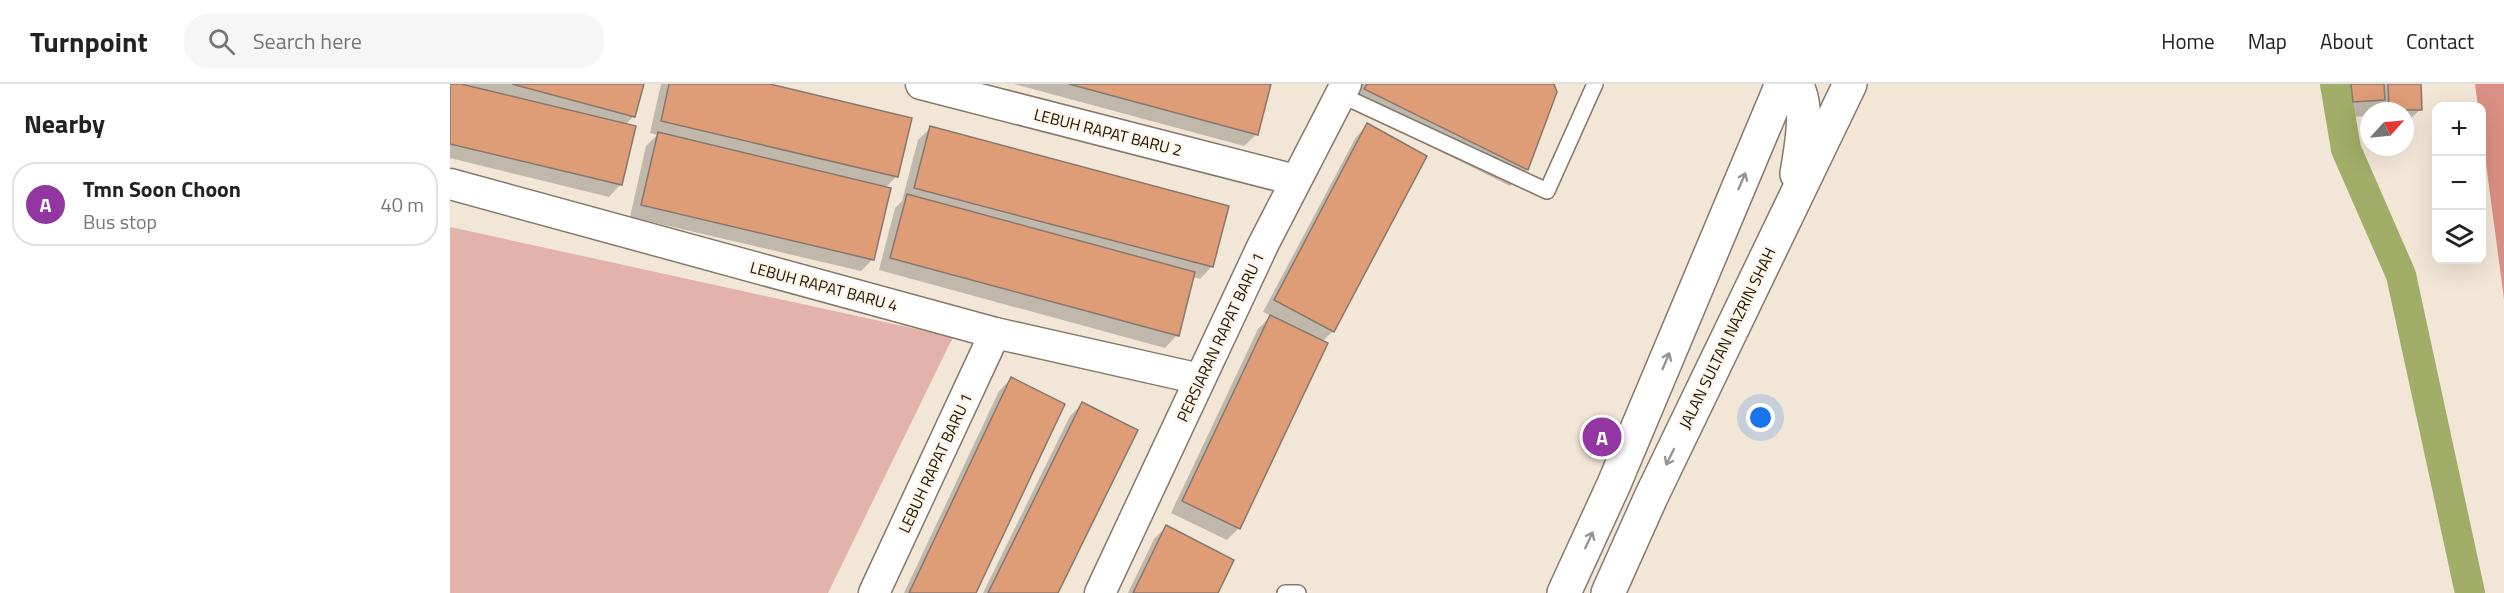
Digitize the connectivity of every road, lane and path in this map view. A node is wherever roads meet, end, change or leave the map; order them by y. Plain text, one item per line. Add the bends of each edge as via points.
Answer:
1 (921, 84) edge
2 (1595, 84) edge
3 (1782, 84) edge
4 (1796, 84) edge
5 (1850, 84) edge
6 (1343, 89) edge
7 (1295, 180) junction
8 (450, 184) edge
9 (1792, 203) junction
10 (995, 333) junction
11 (1200, 379) junction
12 (874, 593) edge
13 (1100, 593) edge
14 (1285, 593) edge
15 (1298, 593) edge
16 (1564, 593) edge
17 (1608, 593) edge

1 - 7 street, LEBUH RAPAT BARU 2
2 - 6 lane via 1547,191
16 -> 3 highway via 1614,484
4 - 9 highway via 1803,121
5 - 9 highway, JALAN SULTAN NAZRIN SHAH
6 - 7 street, PERSIARAN RAPAT BARU 1
7 - 11 street, PERSIARAN RAPAT BARU 1
8 - 10 street, LEBUH RAPAT BARU 4
9 -> 17 highway, JALAN SULTAN NAZRIN SHAH
10 - 11 street, LEBUH RAPAT BARU 4
10 - 12 street, LEBUH RAPAT BARU 1
11 - 13 street, PERSIARAN RAPAT BARU 1
14 - 15 lane

